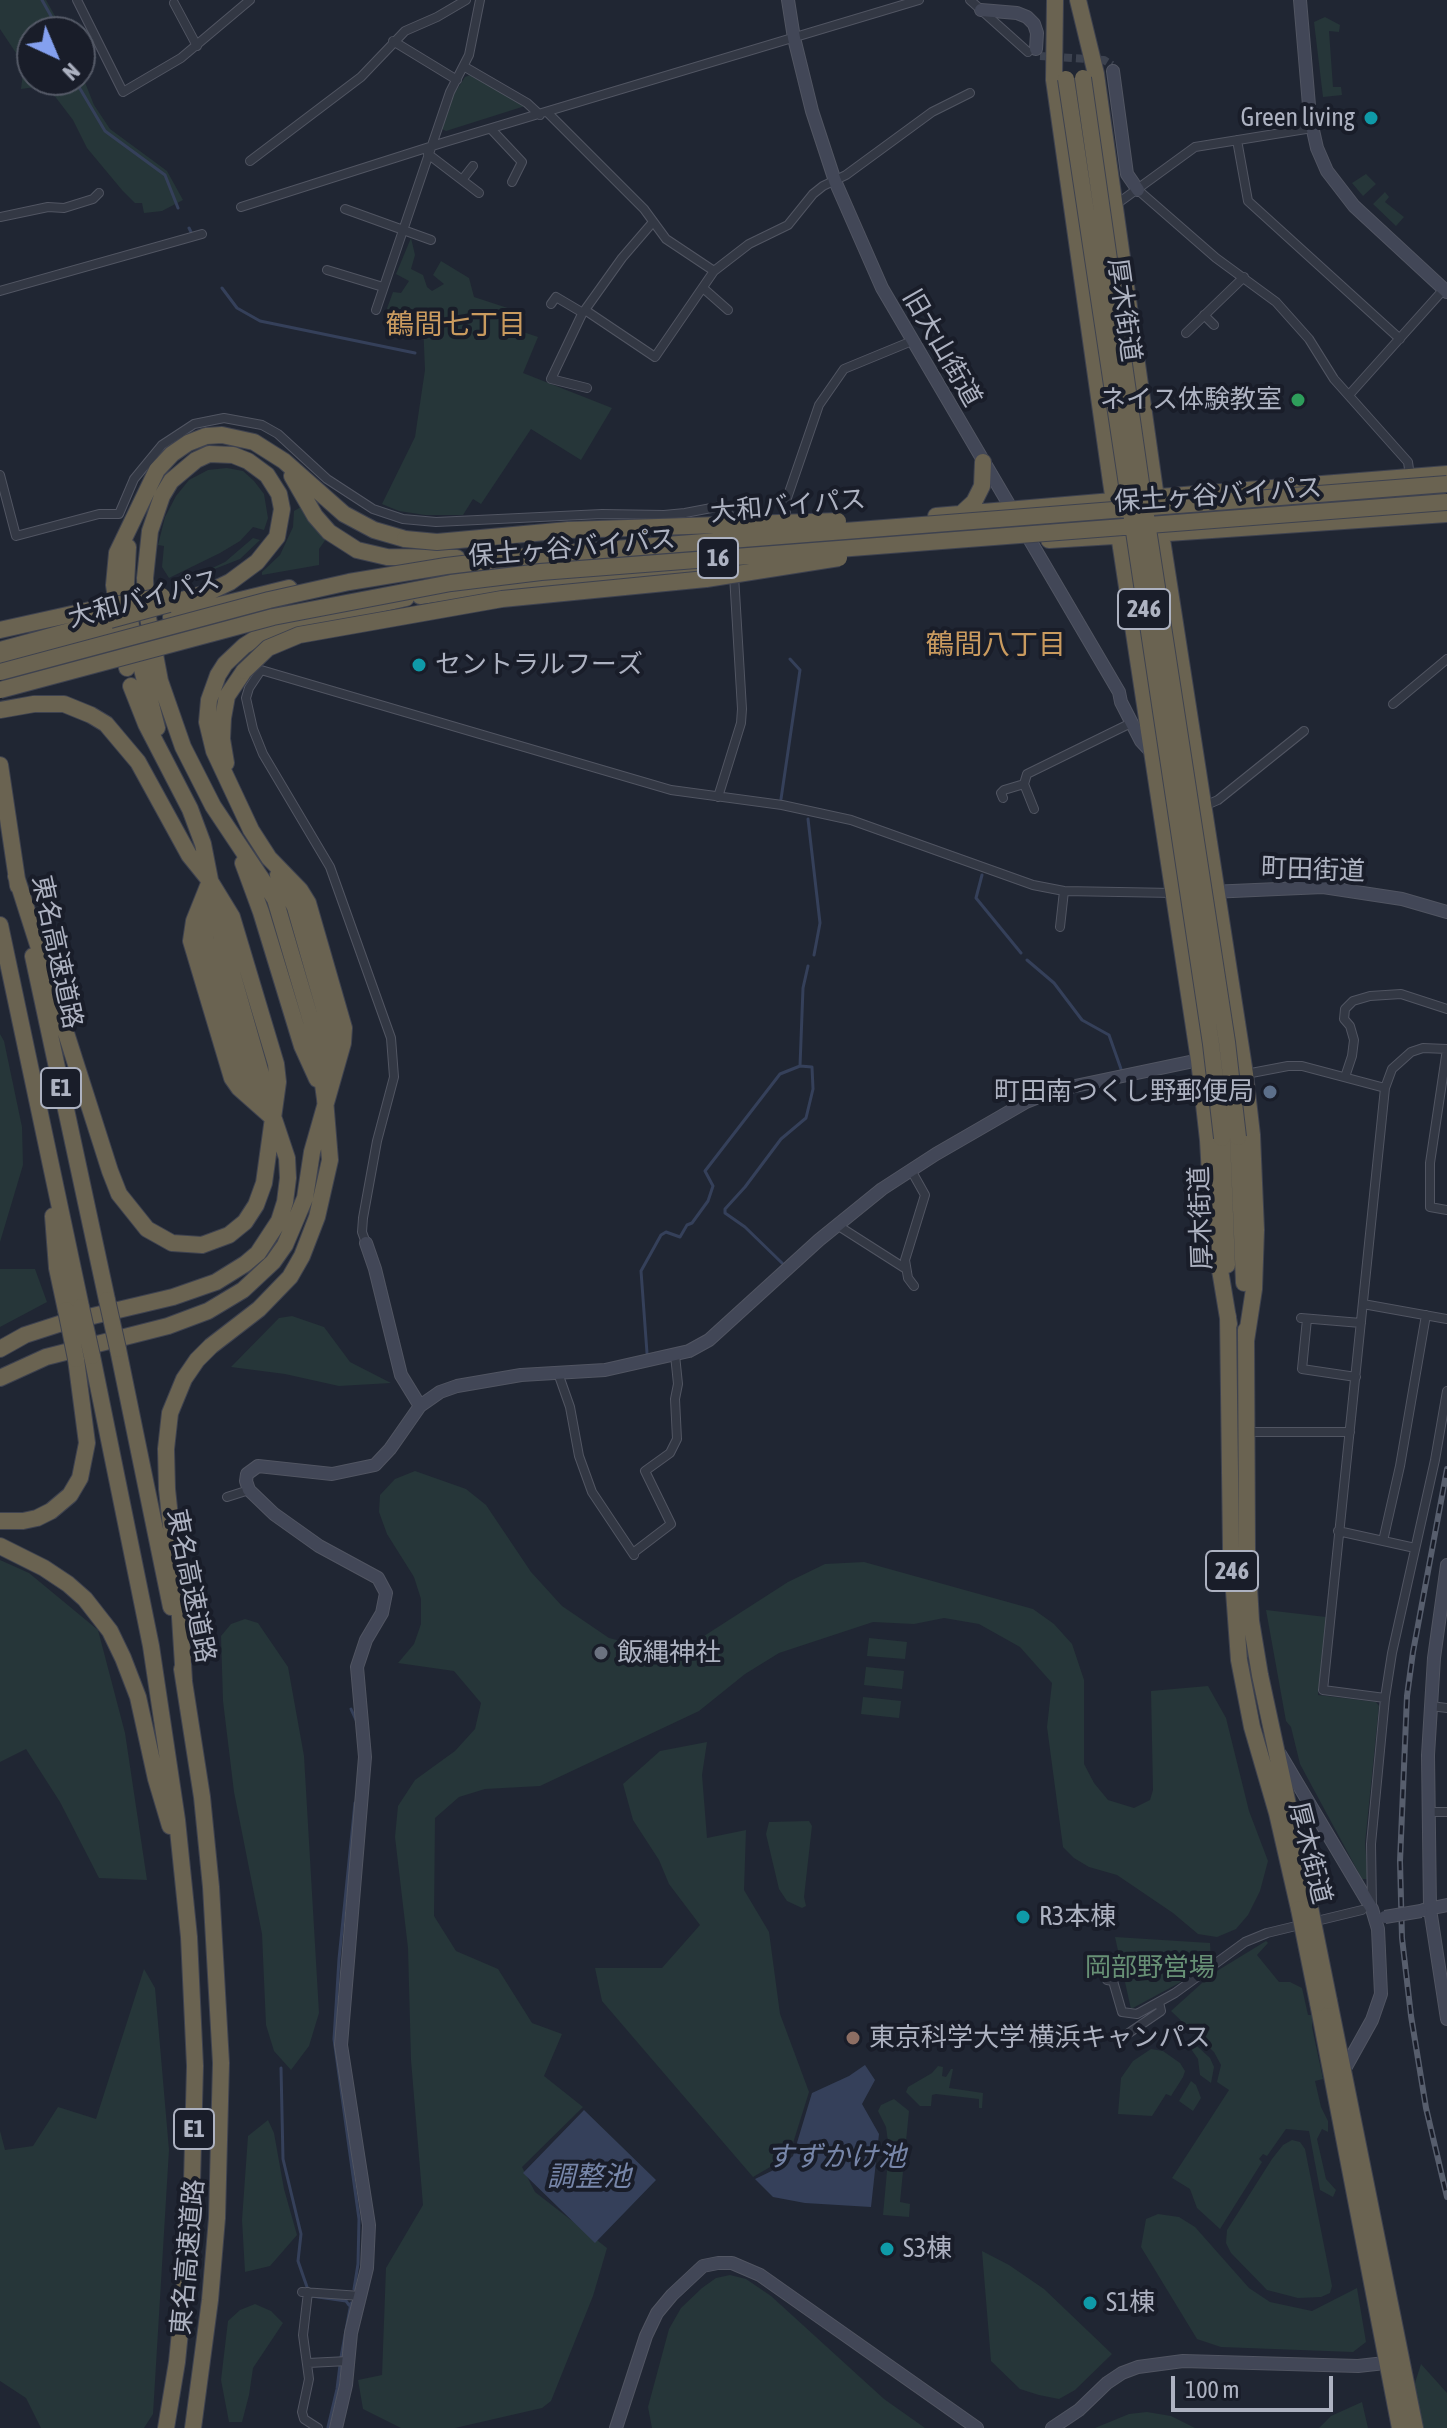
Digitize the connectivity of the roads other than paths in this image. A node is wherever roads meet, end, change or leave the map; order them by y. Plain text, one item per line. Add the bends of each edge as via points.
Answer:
1 (77, 0) edge
2 (466, 0) edge
3 (480, 0) edge
4 (788, 0) edge
5 (919, 0) edge
6 (970, 0) edge
7 (1055, 0) edge
8 (1075, 0) edge
9 (1300, 0) edge
10 (247, 1) edge
11 (174, 3) dead end
12 (981, 10) junction
13 (794, 38) junction
14 (393, 41) junction
15 (197, 46) junction
16 (1036, 54) joint
17 (465, 67) junction
18 (1112, 67) dead end
19 (1075, 79) junction
20 (457, 80) junction
21 (970, 93) dead end
22 (544, 114) junction
23 (1312, 128) junction
24 (491, 129) junction
25 (1237, 140) junction
26 (429, 151) junction
27 (250, 161) dead end
28 (473, 166) dead end
29 (462, 180) junction
30 (835, 181) junction
31 (512, 182) dead end
32 (1138, 190) junction
33 (99, 193) dead end
34 (479, 193) dead end
35 (89, 200) junction
36 (1114, 206) junction
37 (241, 207) dead end
38 (345, 209) dead end
39 (93, 212) dead end
40 (0, 217) edge
41 (653, 222) junction
42 (403, 228) junction
43 (202, 234) dead end
44 (431, 240) dead end
45 (327, 270) dead end
46 (714, 271) junction
47 (1244, 277) junction
48 (383, 287) junction
49 (703, 288) junction
50 (0, 291) edge
51 (1446, 291) edge
52 (551, 304) dead end
53 (376, 310) dead end
54 (728, 310) dead end
55 (584, 312) junction
56 (1204, 315) junction
57 (1214, 325) dead end
58 (1186, 333) dead end
59 (1400, 339) junction
60 (912, 341) junction
61 (587, 388) dead end
62 (1349, 395) junction
63 (1147, 425) junction
64 (1105, 438) junction
65 (270, 451) junction
66 (983, 462) junction
67 (1447, 474) edge
68 (0, 475) edge
69 (1410, 477) junction
70 (1447, 484) edge
71 (1157, 498) junction
72 (1114, 501) junction
73 (1447, 502) edge
74 (138, 505) junction
75 (1017, 513) junction
76 (1447, 514) edge
77 (959, 518) junction
78 (788, 530) junction
79 (1161, 533) junction
80 (731, 535) junction
81 (1119, 536) junction
82 (923, 542) junction
83 (1030, 542) junction
84 (457, 558) junction
85 (733, 565) junction
86 (1169, 581) junction
87 (1127, 588) junction
88 (407, 598) junction
89 (169, 605) junction
90 (110, 619) junction
91 (4, 628) edge
92 (7, 654) edge
93 (1447, 659) edge
94 (122, 665) junction
95 (0, 672) edge
96 (131, 686) dead end
97 (0, 690) edge
98 (1119, 692) junction
99 (0, 697) edge
100 (1145, 697) junction
101 (24, 698) junction
102 (1393, 704) dead end
103 (0, 712) edge
104 (1131, 723) junction
105 (1304, 731) dead end
106 (1153, 754) junction
107 (1023, 763) dead end
108 (0, 765) edge
109 (1027, 774) junction
110 (177, 782) junction
111 (1024, 784) junction
112 (230, 785) junction
113 (718, 797) junction
114 (1003, 798) dead end
115 (1204, 806) junction
116 (1034, 809) dead end
117 (235, 840) junction
118 (267, 864) junction
119 (16, 876) junction
120 (210, 881) junction
121 (1064, 891) junction
122 (1217, 892) junction
123 (1175, 893) junction
124 (281, 895) junction
125 (1447, 912) edge
126 (0, 925) edge
127 (1060, 927) dead end
128 (1447, 1009) edge
129 (1240, 1039) junction
130 (1447, 1049) edge
131 (1199, 1060) junction
132 (1245, 1074) junction
133 (1345, 1077) junction
134 (1385, 1088) junction
135 (325, 1099) junction
136 (274, 1119) junction
137 (1230, 1138) junction
138 (911, 1170) junction
139 (1447, 1210) edge
140 (837, 1225) junction
141 (366, 1243) joint
142 (906, 1269) junction
143 (257, 1278) junction
144 (914, 1286) dead end
145 (1363, 1304) junction
146 (1426, 1315) junction
147 (1447, 1319) edge
148 (1361, 1323) junction
149 (1229, 1324) junction
150 (1246, 1341) junction
151 (0, 1349) edge
152 (675, 1355) junction
153 (84, 1358) junction
154 (0, 1370) edge
155 (558, 1373) junction
156 (1356, 1377) junction
157 (0, 1378) edge
158 (1447, 1391) edge
159 (420, 1406) junction
160 (1246, 1432) junction
161 (1350, 1432) junction
162 (249, 1490) junction
163 (227, 1497) dead end
164 (0, 1521) edge
165 (1338, 1531) junction
166 (1383, 1541) junction
167 (0, 1546) edge
168 (1415, 1548) junction
169 (1447, 1567) edge
170 (184, 1680) junction
171 (1385, 1698) junction
172 (1431, 1706) junction
173 (1447, 1708) edge
174 (1277, 1748) junction
175 (1428, 1812) junction
176 (1447, 1812) edge
177 (181, 1866) junction
178 (1447, 1905) edge
179 (1305, 1908) junction
180 (1426, 1910) junction
181 (1374, 1914) junction
182 (1107, 1980) dead end
183 (1159, 2002) junction
184 (1324, 2002) junction
185 (1447, 2019) edge
186 (1120, 2039) dead end
187 (1343, 2072) junction
188 (361, 2296) junction
189 (348, 2361) junction
190 (1394, 2362) junction
191 (308, 2363) junction
192 (166, 2424) edge
193 (194, 2427) edge
194 (318, 2428) edge
195 (336, 2428) edge
196 (616, 2428) edge
197 (977, 2428) edge
198 (1052, 2428) edge
199 (1400, 2428) edge
200 (1415, 2428) edge

1 - 15 street via 123,92
2 - 14 street
3 - 17 street
4 - 13 street, 旧大山街道
5 - 13 street
6 - 12 street
7 - 19 highway, 厚木街道 / 246
7 - 64 highway via 1054,80
8 - 19 highway, 厚木街道 / 246
8 - 36 highway via 1096,74
9 - 23 street
10 - 15 street
11 - 15 street
12 - 16 street
12 - 16 street via 1027,17 1037,33
13 - 22 street
13 - 30 street, 旧大山街道
14 - 20 street
14 - 27 street via 361,77
17 - 20 street
17 - 22 street
18 - 32 street via 1127,174
19 - 137 highway, 厚木街道 / 246, bridge via 1211,1044
20 - 26 street
21 - 30 street via 932,112
22 - 24 street
22 - 41 street
23 - 25 street
23 - 51 street via 1327,171 1342,193
24 - 26 street
24 - 31 street via 522,162
25 - 32 street via 1195,147
25 - 59 street via 1248,201
26 - 29 street
26 - 37 street
26 - 42 street
28 - 29 street
29 - 34 street
30 - 46 street via 813,194 788,225 749,244
30 - 60 street, 旧大山街道 via 882,288
32 - 36 street
32 - 47 street
33 - 35 street
35 - 39 street
35 - 40 street
36 - 63 highway
38 - 42 street
41 - 46 street via 666,239
41 - 55 street
42 - 44 street
42 - 48 street
43 - 50 street
45 - 48 street
46 - 49 street
47 - 56 street
47 - 62 street via 1309,339
48 - 53 street
49 - 54 street
49 - 55 street via 655,357
51 - 59 street
52 - 55 street via 556,297
55 - 61 street via 551,379
56 - 57 street
56 - 58 street
59 - 62 street
60 - 66 street, 旧大山街道
60 - 78 street via 844,369 819,405 785,504
62 - 69 street via 1408,462
63 - 64 highway via 1127,445
63 - 71 highway
64 - 72 highway
65 - 74 highway via 222,435 188,443 157,470
65 - 77 highway, bridge via 344,514 405,539 437,542 568,530
65 - 84 highway via 315,516 343,543 387,557
66 - 75 street, 旧大山街道
66 - 77 highway via 978,495
67 - 69 highway, 16
68 - 80 street via 16,536 99,514 119,514 139,471 171,438 202,421 243,420 278,434 355,498 403,519 664,515 722,506 730,516
69 - 71 highway, 16
70 - 75 highway, 保土ヶ谷バイパス, bridge
71 - 72 highway, 16
71 - 79 highway
72 - 75 highway, 16
72 - 81 highway
73 - 82 highway, 保土ヶ谷バイパス / 16, bridge
74 - 94 highway via 114,570
74 - 110 highway via 126,567 131,626 153,715
75 - 77 highway, 保土ヶ谷バイパス / 16, bridge
75 - 83 street, 旧大山街道
76 - 79 highway, 大和バイパス / 16
77 - 78 highway, 大和バイパス / 16
77 - 95 highway, 保土ヶ谷バイパス / 16, bridge via 446,566 269,600
78 - 80 highway, 大和バイパス / 16
79 - 81 highway, 大和バイパス / 16
79 - 86 highway
80 - 84 highway, 大和バイパス / 16
80 - 85 street
81 - 83 highway, 大和バイパス / 16
81 - 87 highway
82 - 97 highway, 保土ヶ谷バイパス / 16, bridge via 437,585 273,617
82 - 112 highway, bridge via 706,579 487,601 299,635 268,648 227,696 222,739
83 - 85 highway, 大和バイパス / 16
83 - 98 street, 旧大山街道
84 - 89 highway, 大和バイパス / 16
85 - 88 highway, 大和バイパス / 16
85 - 113 street via 742,709
86 - 87 highway via 1135,579
86 - 115 highway
87 - 100 highway
88 - 94 highway, 大和バイパス / 16, bridge via 275,622
88 - 112 highway via 278,629 235,653 218,675 207,712 214,751
89 - 90 highway, 大和バイパス / 16
89 - 90 highway, bridge
89 - 117 highway via 257,562 277,537 282,509 274,484 259,468 220,453 196,460 171,481 156,511 147,550 146,607 160,681 183,747
90 - 91 highway
90 - 92 highway, 大和バイパス / 16
93 - 102 street
94 - 101 highway, 大和バイパス / 16
96 - 110 highway
98 - 100 street via 1131,702
98 - 104 street, 旧大山街道
99 - 101 highway, 大和バイパス / 16
100 - 106 highway
101 - 103 highway
101 - 120 highway via 64,704 114,731
104 - 106 street, 旧大山街道
104 - 109 street
105 - 115 street
106 - 123 highway
107 - 109 street
108 - 119 highway, 東名高速道路 / E1
109 - 111 street
110 - 120 highway via 197,826
111 - 114 street via 1004,790
111 - 116 street
112 - 118 highway
113 - 121 street via 851,820 1033,885
113 - 141 street via 671,790 261,670 246,698 248,717 263,754 330,867 391,1038 394,1077 363,1218
115 - 122 highway
117 - 118 highway
117 - 124 highway
117 - 135 highway via 302,1046
118 - 124 highway
118 - 135 highway via 308,903 344,1028
119 - 136 highway via 110,1171 119,1194 147,1229 172,1243 202,1245 245,1222 264,1183
119 - 170 highway, 東名高速道路 / E1, bridge
120 - 136 highway via 238,932 276,1064
120 - 136 highway via 191,941 232,1078
121 - 123 street
121 - 127 street
122 - 123 street, 町田街道
122 - 125 street, 町田街道 via 1323,887
122 - 129 highway
123 - 131 highway
124 - 135 highway via 317,1041
126 - 153 highway, 東名高速道路 / E1, bridge via 48,1151
128 - 133 street via 1401,994 1353,1001 1345,1009 1354,1040
129 - 131 highway via 1226,1056
129 - 132 highway
130 - 134 street via 1411,1052 1392,1069
130 - 139 street via 1430,1163 1430,1207
131 - 138 street via 1042,1094
131 - 149 highway via 1213,1228
132 - 133 street via 1302,1066
132 - 150 highway via 1256,1230
133 - 134 street
134 - 145 street
135 - 143 highway via 301,1212 285,1245
135 - 170 highway via 330,1160 302,1256 274,1296 197,1360 170,1413 167,1489
136 - 151 highway via 287,1158 285,1202 270,1236 245,1264 199,1289 59,1324
137 - 149 highway, 厚木街道 / 246
137 - 150 highway, 厚木街道 / 246
138 - 140 street
138 - 142 street via 925,1195
140 - 142 street
140 - 152 street via 709,1340
141 - 159 street via 401,1375
142 - 144 street
143 - 154 highway via 205,1306 44,1347
143 - 157 highway via 208,1311 46,1357
145 - 146 street
145 - 148 street
146 - 147 street
146 - 166 street
148 - 156 street
148 - 156 street via 1304,1318 1302,1369
149 - 179 highway, 厚木街道 / 246 via 1231,1550 1238,1649 1252,1727
150 - 160 highway, 厚木街道 / 246
152 - 155 street via 605,1370
152 - 155 street via 677,1439 670,1453 645,1471 671,1524 634,1555 592,1492
153 - 164 highway via 85,1462 80,1478 51,1511 23,1521
153 - 177 highway, 東名高速道路 / E1 via 151,1646
155 - 159 street via 457,1386
156 - 161 street
158 - 168 street
159 - 162 street via 375,1465 332,1474 258,1466 247,1474
160 - 161 street
160 - 174 highway, 厚木街道 / 246 via 1251,1621
161 - 165 street
162 - 163 street
162 - 188 street via 289,1526 378,1578 386,1593 357,1667 365,1757 341,2029 369,2225
165 - 166 street
165 - 171 street via 1323,1690
166 - 168 street
167 - 177 highway via 68,1584 110,1631 138,1697
168 - 171 street
169 - 172 street
170 - 193 highway, 東名高速道路 / E1 via 211,1887 221,2063 215,2245
171 - 181 street via 1371,1844
172 - 173 street
172 - 175 street
174 - 179 highway, 厚木街道 / 246
174 - 181 street
175 - 176 street
175 - 180 street
177 - 192 highway, 東名高速道路 / E1 via 193,2007 194,2141 185,2297
178 - 180 street
179 - 184 highway, 厚木街道 / 246, bridge
180 - 181 street, bridge
180 - 185 street
181 - 183 street via 1267,1933 1245,1942
181 - 187 street via 1381,1994
182 - 183 street via 1113,1981 1126,2014
183 - 186 street via 1161,2011
184 - 187 highway, 厚木街道 / 246
184 - 190 highway, 厚木街道 / 246
187 - 190 highway, 厚木街道 / 246
188 - 189 street
188 - 191 street via 305,2292
189 - 191 street
189 - 195 street
190 - 198 street via 1358,2366 1183,2361 1138,2367 1107,2383
190 - 199 highway, 厚木街道 / 246
190 - 200 highway, 厚木街道 / 246
191 - 194 street via 302,2412
196 - 197 street via 657,2313 703,2266 732,2263 760,2275

